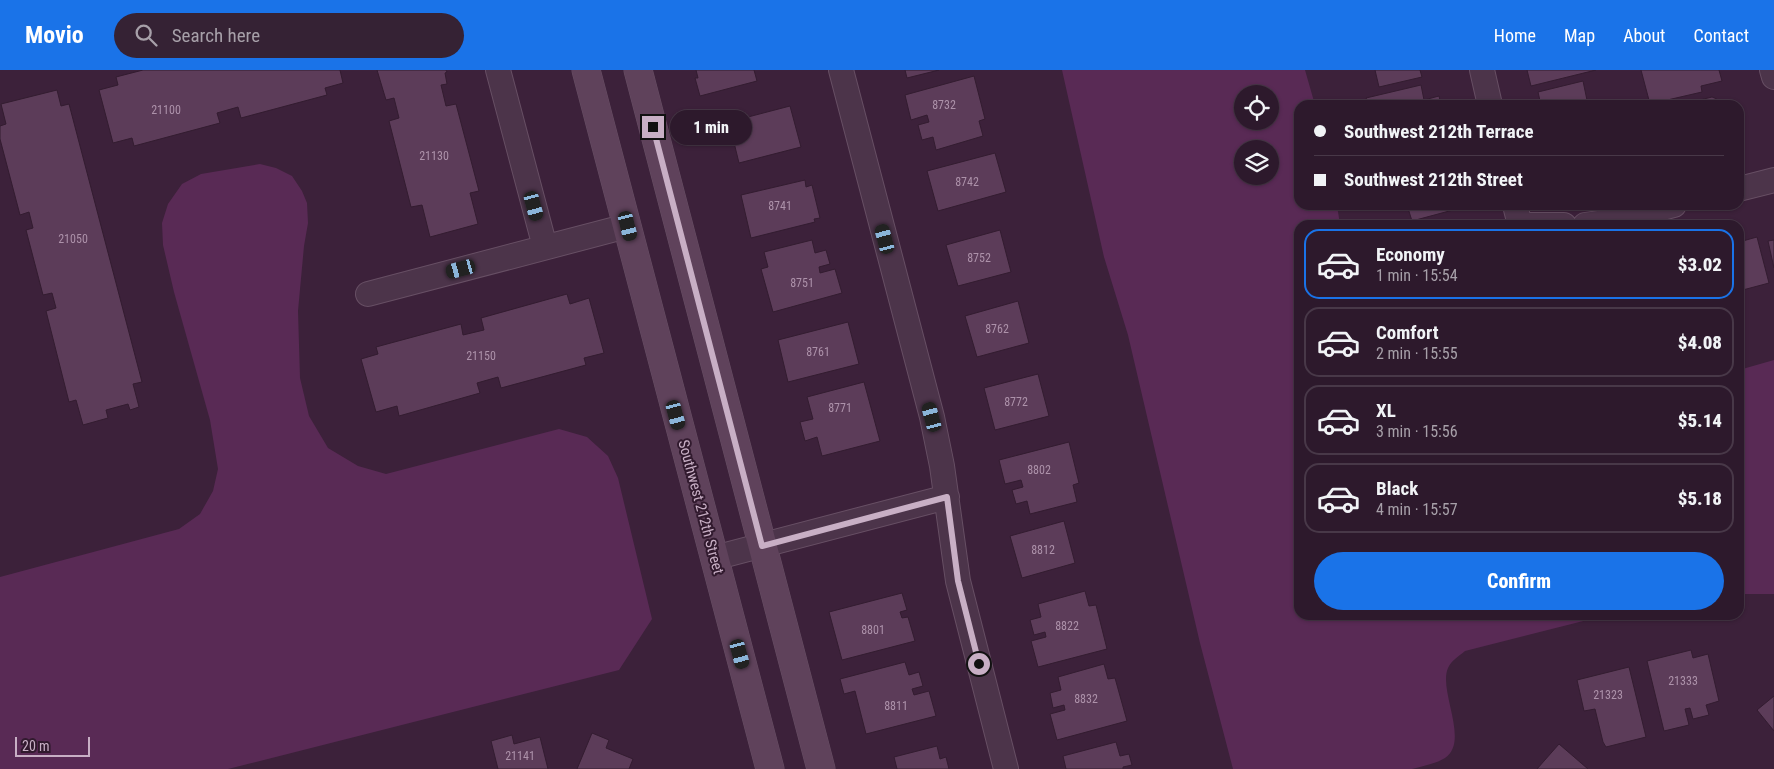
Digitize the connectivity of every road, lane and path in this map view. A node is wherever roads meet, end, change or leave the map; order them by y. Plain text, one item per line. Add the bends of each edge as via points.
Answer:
1 (498, 70) edge
2 (586, 70) edge
3 (638, 70) edge
4 (841, 70) edge
5 (1482, 70) edge
6 (1772, 70) edge
7 (1774, 77) edge
8 (1489, 100) edge
9 (1774, 180) edge
10 (1744, 187) edge
11 (1655, 210) edge
12 (1617, 220) edge
13 (628, 226) junction
14 (545, 247) junction
15 (368, 294) dead end
16 (947, 497) junction
17 (762, 546) junction
18 (714, 558) junction
19 (770, 769) edge
20 (821, 769) edge
21 (1006, 769) edge

1 - 14 street
2 - 13 street, Southwest 212th Street
3 - 17 street
4 - 16 street via 932,417
5 - 8 street
6 - 7 street
9 - 10 street
11 - 12 street
13 - 14 street
13 - 18 street, Southwest 212th Street
14 - 15 street
16 - 17 street
16 - 21 street via 958,581
17 - 18 street
17 - 20 street
18 - 19 street, Southwest 212th Street

